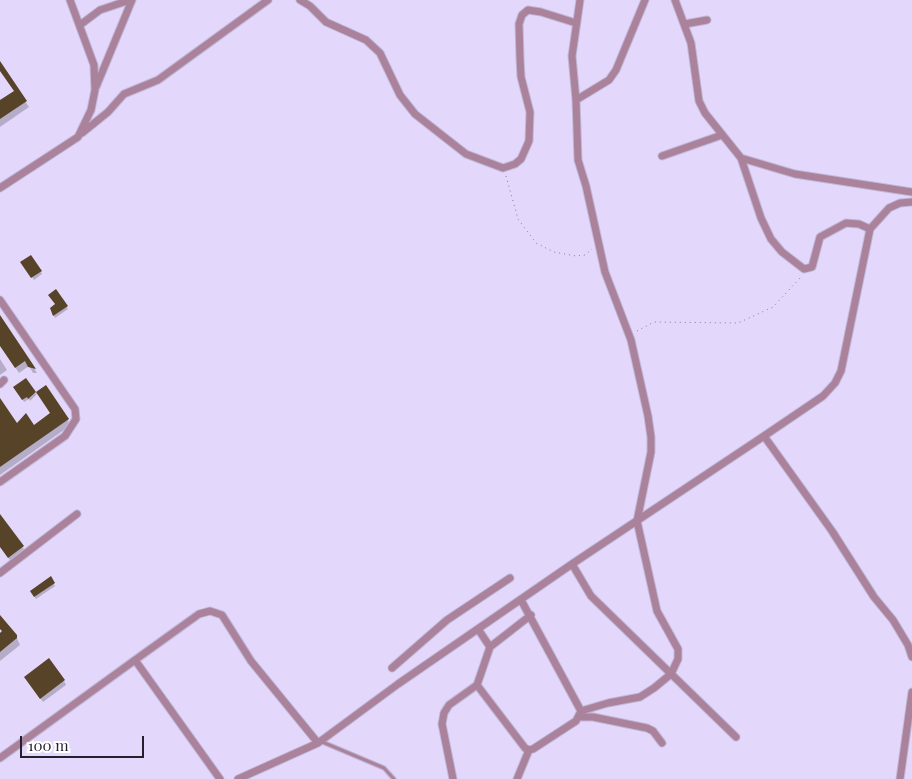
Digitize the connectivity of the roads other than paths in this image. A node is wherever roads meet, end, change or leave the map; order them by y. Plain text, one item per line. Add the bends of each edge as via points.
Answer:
1 (70, 0) edge
2 (131, 0) edge
3 (268, 0) edge
4 (300, 0) edge
5 (580, 0) edge
6 (645, 0) edge
7 (675, 0) edge
8 (707, 20) dead end
9 (576, 23) junction
10 (685, 24) junction
11 (80, 25) junction
12 (95, 90) junction
13 (576, 100) junction
14 (722, 135) junction
15 (78, 137) junction
16 (662, 156) dead end
17 (741, 158) junction
18 (0, 188) edge
19 (912, 192) edge
20 (912, 202) edge
21 (870, 229) junction
22 (0, 300) edge
23 (764, 436) junction
24 (0, 482) edge
25 (77, 514) dead end
26 (637, 521) junction
27 (572, 564) junction
28 (0, 573) edge
29 (510, 578) dead end
30 (521, 600) junction
31 (531, 616) junction
32 (478, 629) junction
33 (490, 647) junction
34 (912, 657) edge
35 (135, 660) junction
36 (392, 668) dead end
37 (671, 674) junction
38 (477, 685) junction
39 (912, 692) edge
40 (580, 714) junction
41 (736, 737) dead end
42 (319, 742) junction
43 (662, 743) dead end
44 (529, 750) junction
45 (0, 758) edge
46 (220, 779) edge
47 (238, 779) edge
48 (394, 779) edge
49 (453, 779) edge
50 (517, 779) edge
51 (900, 779) edge

1 - 11 street
2 - 11 street via 100,10
2 - 12 street
3 - 15 street via 158,80 128,91
4 - 9 street via 326,22 366,40 380,53 400,95 415,114 466,154 504,168 521,159 528,141 530,112 520,68 519,24 522,15 528,10
5 - 9 street
6 - 13 street via 616,70 609,80
7 - 10 street
8 - 10 street
9 - 13 street via 572,56
10 - 14 street via 691,42 699,101
11 - 12 street via 94,66
12 - 15 street via 91,110
13 - 26 street via 578,160 605,272 631,340 651,437 648,472
14 - 16 street
14 - 17 street
15 - 18 street
17 - 19 street via 795,174
17 - 21 street via 770,239 806,270 812,267 820,237 846,222
20 - 21 street via 889,208
21 - 23 street via 841,371 835,384 823,396
22 - 24 street via 75,409 76,419 65,436
23 - 26 street
23 - 34 street via 893,620
25 - 28 street
26 - 27 street
26 - 37 street via 656,612 678,648 678,659
27 - 30 street
27 - 37 street via 591,596
29 - 36 street via 447,620
30 - 31 street
30 - 32 street
31 - 33 street
31 - 40 street
32 - 33 street
32 - 42 street
33 - 38 street
35 - 42 street via 199,614 210,611 222,615 251,661
35 - 45 street
35 - 46 street
37 - 40 street via 640,697 608,703
37 - 41 street
38 - 44 street
38 - 49 street via 449,705 444,713 442,724
39 - 51 street
40 - 43 street via 647,728
40 - 44 street
42 - 47 street
42 - 48 lane via 384,768
44 - 50 street

